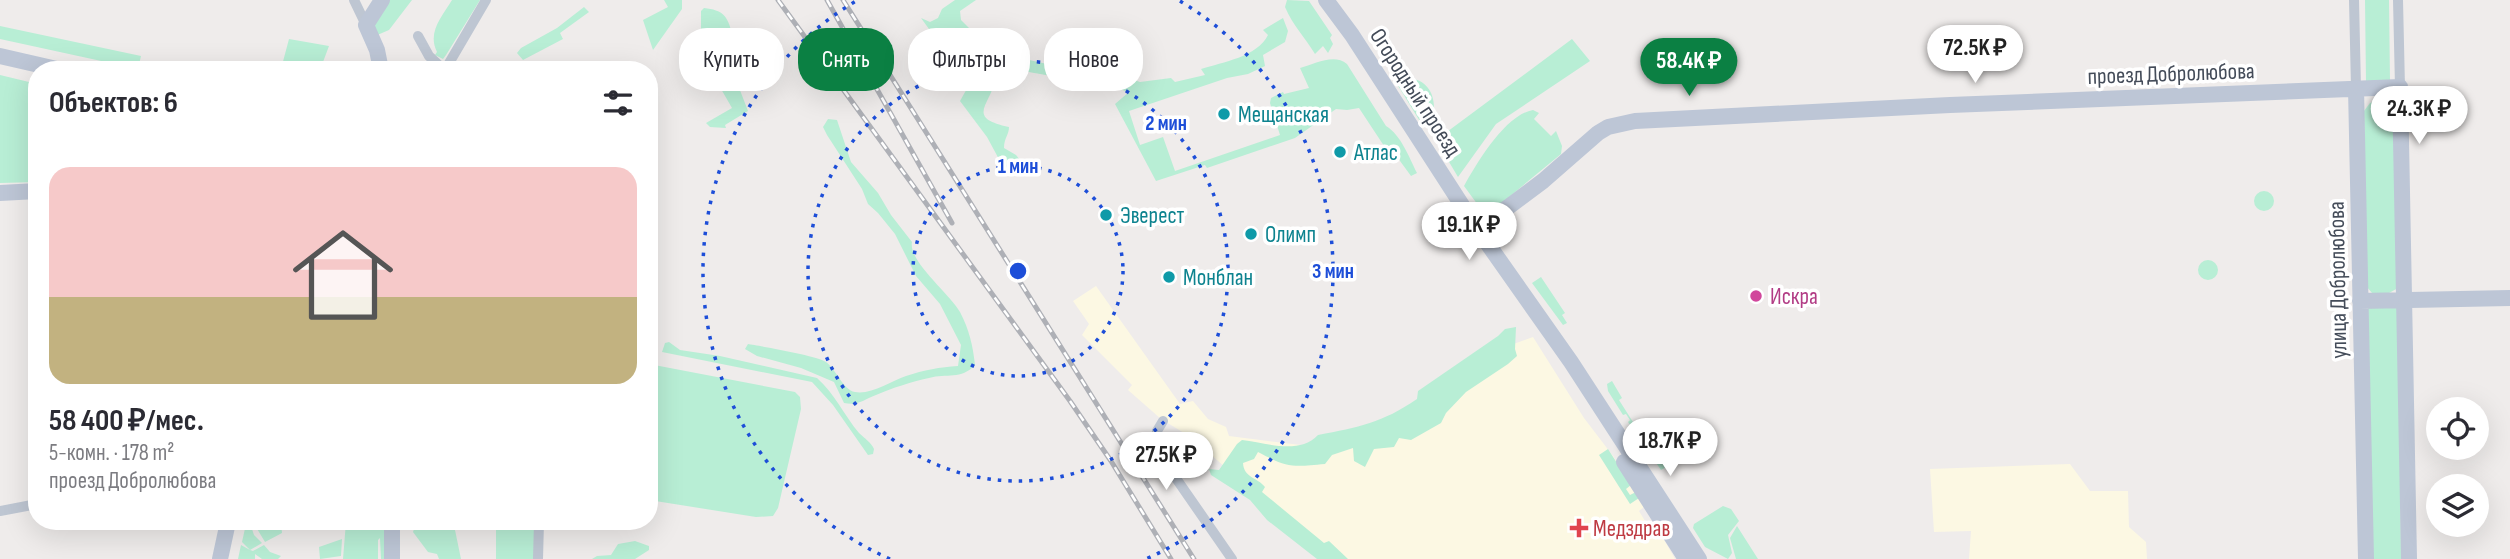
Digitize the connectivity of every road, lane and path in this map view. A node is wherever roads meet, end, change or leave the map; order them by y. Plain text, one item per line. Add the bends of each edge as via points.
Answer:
1 (354, 0) edge
2 (382, 0) edge
3 (486, 0) edge
4 (1316, 0) edge
5 (1326, 0) edge
6 (2354, 0) edge
7 (2398, 0) edge
8 (366, 25) junction
9 (418, 36) dead end
10 (0, 56) edge
11 (379, 61) edge
12 (434, 61) edge
13 (449, 61) edge
14 (28, 62) edge
15 (2400, 87) junction
16 (2356, 88) junction
17 (28, 191) edge
18 (0, 193) edge
19 (1475, 232) junction
20 (2510, 298) edge
21 (2403, 300) junction
22 (2360, 301) junction
23 (1163, 421) dead end
24 (28, 506) edge
25 (0, 511) edge
26 (226, 530) edge
27 (392, 530) edge
28 (539, 530) edge
29 (220, 559) edge
30 (392, 559) edge
31 (538, 559) edge
32 (1232, 559) edge
33 (1686, 559) edge
34 (1699, 559) edge
35 (2366, 559) edge
36 (2409, 559) edge

1 - 8 street
2 - 8 street
3 - 13 street
4 - 19 street, Огородный проезд via 1424,166
5 - 19 street, Огородный проезд
6 - 16 street, улица Добролюбова
7 - 15 street
8 - 11 street
9 - 12 street
10 - 14 street
15 - 16 street, проезд Добролюбова
15 - 21 street
16 - 19 street, проезд Добролюбова via 1635,121 1598,133
16 - 22 street, улица Добролюбова
17 - 18 street
19 - 33 street, Огородный проезд
19 - 34 street, Огородный проезд via 1571,362
20 - 21 street
21 - 22 street
21 - 36 street
22 - 35 street, улица Добролюбова
23 - 32 street via 1154,447
24 - 25 street
26 - 29 street
27 - 30 street
28 - 31 street

